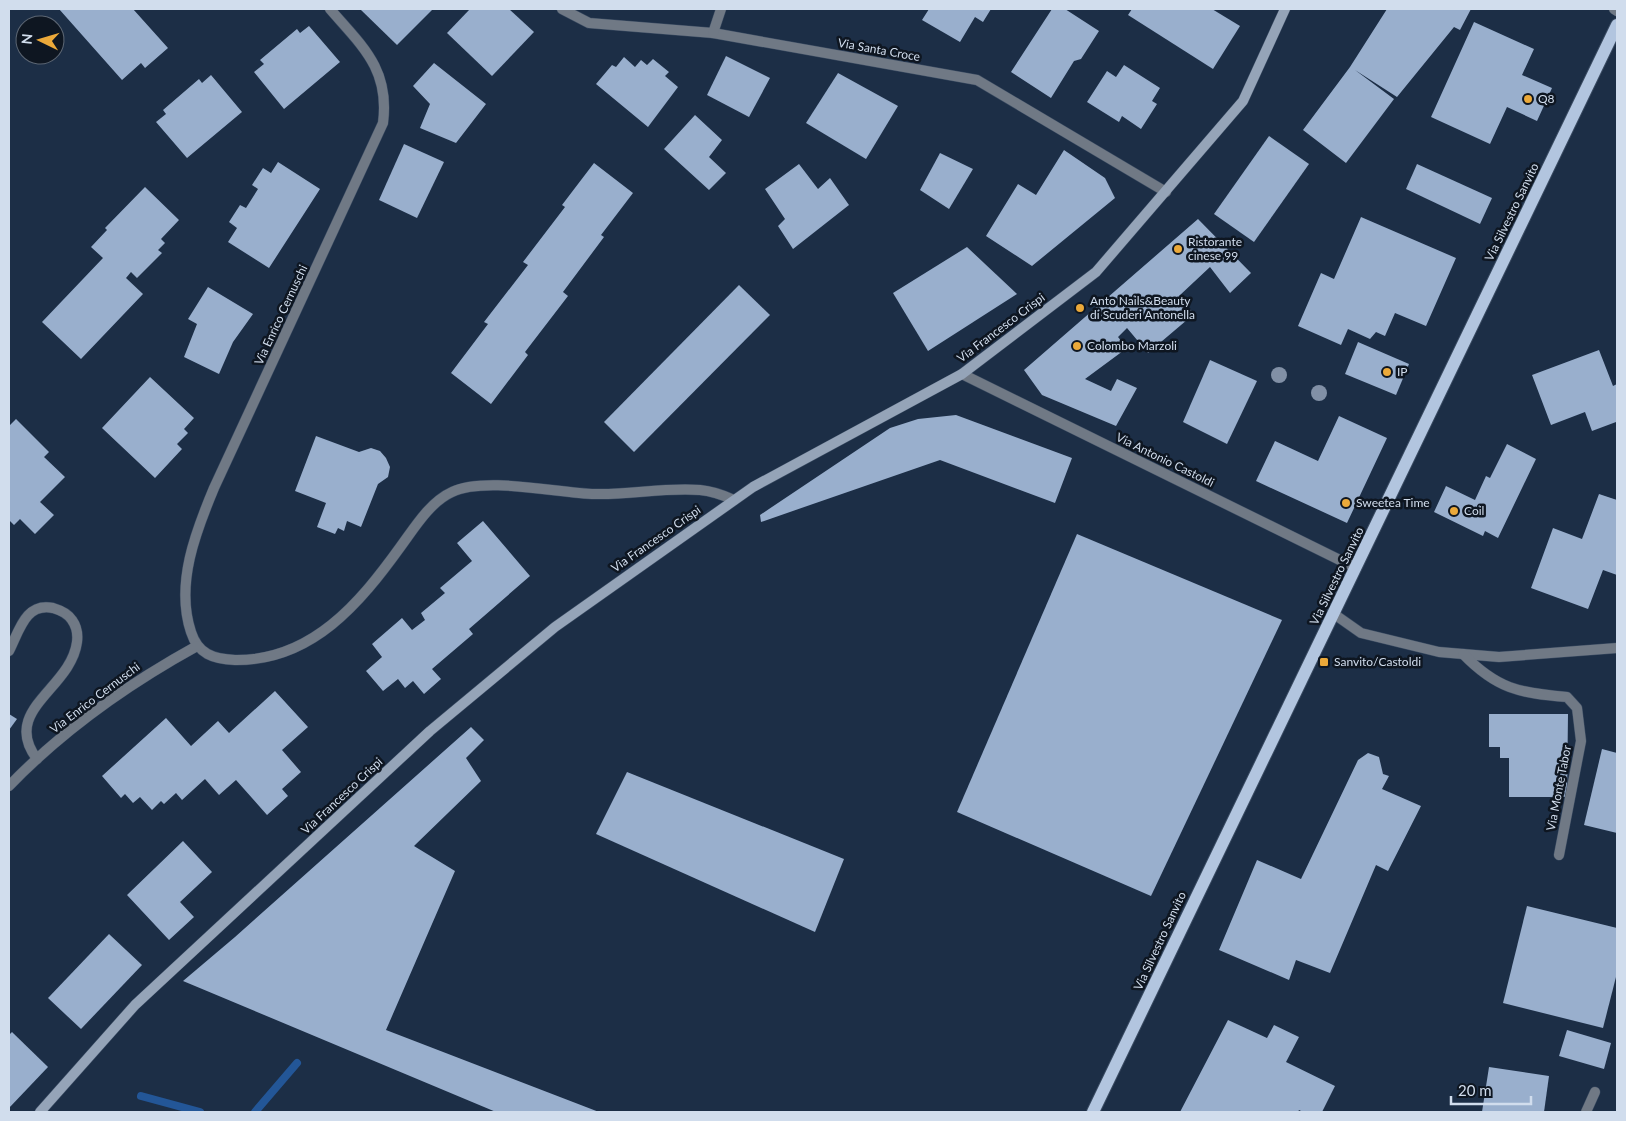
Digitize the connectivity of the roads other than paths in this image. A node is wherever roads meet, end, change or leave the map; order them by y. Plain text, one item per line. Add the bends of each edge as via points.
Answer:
1 (330, 9) edge
2 (562, 9) edge
3 (721, 9) edge
4 (1285, 9) edge
5 (1614, 9) edge
6 (1617, 10) edge
7 (1617, 25) edge
8 (713, 33) junction
9 (1166, 192) junction
10 (962, 374) junction
11 (734, 500) junction
12 (1356, 568) junction
13 (1334, 614) junction
14 (196, 646) junction
15 (1617, 648) edge
16 (9, 652) edge
17 (1463, 654) junction
18 (37, 759) junction
19 (9, 786) edge
20 (1559, 855) dead end
21 (1595, 1092) dead end
22 (40, 1112) edge
23 (1093, 1112) edge
24 (1586, 1112) edge

1 - 14 street, Via Enrico Cernuschi via 375,63 384,94 383,123 214,488 195,536 189,558 186,594 188,620
2 - 8 street, Via Santa Croce via 589,23
3 - 8 street
4 - 9 street, Via Francesco Crispi via 1243,101
5 - 6 street
7 - 12 main road, Via Silvestro Sanvito
8 - 9 street, Via Santa Croce via 977,80
9 - 10 street, Via Francesco Crispi via 1096,272
10 - 11 street, Via Francesco Crispi via 764,480
10 - 12 street, Via Antonio Castoldi
11 - 14 street via 701,490 595,494 488,485 463,488 452,492 429,510 379,576 344,614 310,641 287,652 244,660 211,657
11 - 22 street, Via Francesco Crispi via 555,627 430,732 135,1005
12 - 13 main road, Via Silvestro Sanvito
13 - 17 street via 1362,633 1439,652
13 - 23 main road, Via Silvestro Sanvito
14 - 18 street, Via Enrico Cernuschi via 124,689
15 - 17 street via 1499,657
16 - 18 street via 24,620 38,608 48,607 64,612 76,626 78,635 72,661 30,706 22,723 21,734 26,748
17 - 20 street, Via Monte Tabor via 1481,672 1503,686 1567,697 1577,708 1581,741
18 - 19 street, Via Enrico Cernuschi
21 - 24 street

